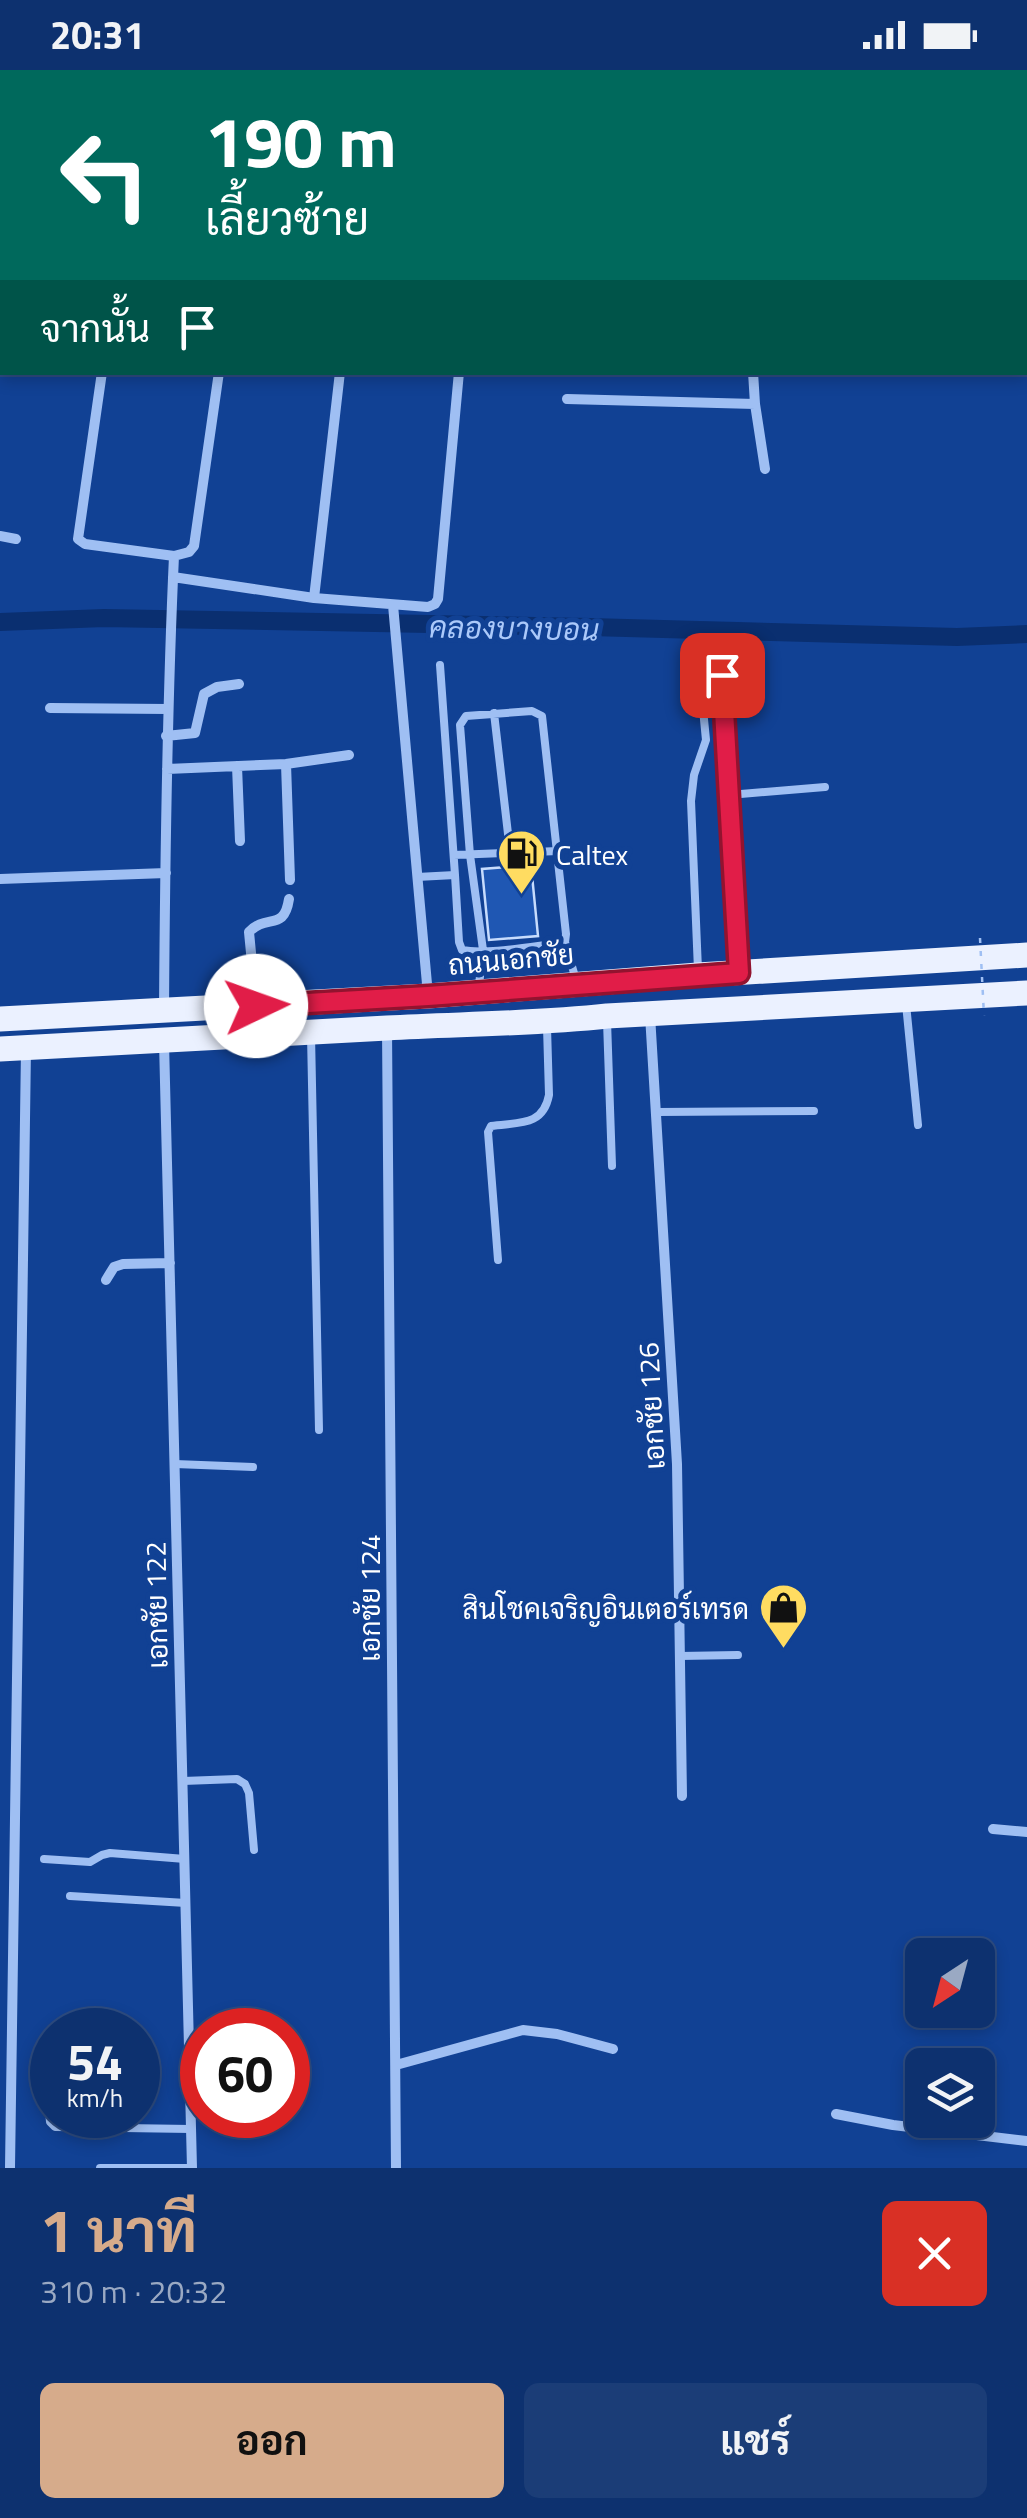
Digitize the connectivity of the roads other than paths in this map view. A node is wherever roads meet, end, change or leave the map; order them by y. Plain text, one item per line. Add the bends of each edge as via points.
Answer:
1 (102, 375) edge
2 (219, 375) edge
3 (340, 375) edge
4 (459, 375) edge
5 (754, 375) edge
6 (567, 399) dead end
7 (754, 404) junction
8 (765, 470) dead end
9 (0, 536) edge
10 (16, 539) dead end
11 (174, 556) junction
12 (173, 577) junction
13 (314, 598) junction
14 (393, 605) junction
15 (697, 647) dead end
16 (440, 665) dead end
17 (722, 675) dead end
18 (239, 684) dead end
19 (50, 708) dead end
20 (168, 709) junction
21 (494, 713) junction
22 (166, 736) junction
23 (349, 755) dead end
24 (286, 764) junction
25 (237, 766) junction
26 (167, 769) junction
27 (825, 787) dead end
28 (729, 795) junction
29 (240, 840) dead end
30 (558, 851) junction
31 (510, 852) junction
32 (470, 854) junction
33 (454, 855) junction
34 (166, 873) junction
35 (455, 875) junction
36 (417, 877) junction
37 (0, 879) edge
38 (290, 880) dead end
39 (289, 899) dead end
40 (565, 942) junction
41 (482, 950) junction
42 (1027, 955) edge
43 (964, 959) junction
44 (739, 973) junction
45 (698, 974) junction
46 (578, 984) junction
47 (478, 992) junction
48 (1027, 994) edge
49 (428, 996) junction
50 (964, 998) junction
51 (906, 1000) junction
52 (256, 1006) junction
53 (164, 1011) junction
54 (650, 1014) junction
55 (606, 1016) junction
56 (0, 1020) edge
57 (546, 1022) junction
58 (387, 1028) junction
59 (310, 1035) junction
60 (164, 1041) junction
61 (13, 1049) edge
62 (814, 1111) dead end
63 (656, 1112) junction
64 (918, 1125) dead end
65 (612, 1166) dead end
66 (498, 1260) dead end
67 (170, 1263) junction
68 (106, 1280) dead end
69 (319, 1430) dead end
70 (175, 1464) junction
71 (253, 1467) dead end
72 (738, 1655) dead end
73 (680, 1656) junction
74 (183, 1780) junction
75 (682, 1796) dead end
76 (994, 1829) dead end
77 (1027, 1832) edge
78 (254, 1850) dead end
79 (185, 1858) junction
80 (44, 1859) dead end
81 (70, 1896) dead end
82 (186, 1902) junction
83 (188, 2008) edge
84 (613, 2049) dead end
85 (396, 2065) junction
86 (836, 2114) dead end
87 (190, 2138) edge
88 (1027, 2140) edge
89 (155, 2167) edge
90 (10, 2168) edge
91 (100, 2168) edge
92 (192, 2168) edge
93 (396, 2168) edge

1 - 11 street via 78,540
2 - 11 street via 194,546
3 - 13 street
4 - 14 street via 438,599 428,607
5 - 7 street
6 - 7 street
7 - 8 street
9 - 10 street
11 - 12 street
12 - 13 street
12 - 20 street
13 - 14 street
14 - 36 street
15 - 45 lane via 706,740 691,801
16 - 33 lane
17 - 28 street
18 - 22 street via 204,694 195,733
19 - 20 street
20 - 22 street
21 - 30 lane via 542,716
21 - 31 lane
21 - 32 lane via 466,716 460,725
22 - 26 street
23 - 24 street
24 - 25 street
24 - 38 street
25 - 26 street
25 - 29 street
26 - 34 street
27 - 28 lane
28 - 44 street
30 - 31 lane
30 - 40 lane
31 - 32 lane
32 - 33 lane
32 - 41 lane
33 - 35 lane
34 - 37 street
34 - 53 street
35 - 36 lane
35 - 41 lane via 459,942 466,952
36 - 49 street
39 - 52 street via 282,919 249,932
40 - 41 lane
40 - 46 lane
41 - 47 lane
42 - 43 main road, ถนนเอกชัย
43 - 44 main road, ถนนเอกชัย
43 - 50 main road
44 - 45 main road, ถนนเอกชัย
45 - 46 main road, ถนนเอกชัย
46 - 47 main road, ถนนเอกชัย
47 - 49 main road, ถนนเอกชัย
48 - 50 main road
49 - 52 main road, ถนนเอกชัย
50 - 51 main road
51 - 54 main road
51 - 64 lane
52 - 53 main road, ถนนเอกชัย
53 - 56 main road, ถนนเอกชัย
54 - 55 main road
54 - 63 street, เอกชัย 126
55 - 57 main road
55 - 65 lane
57 - 58 main road
57 - 66 lane via 547,1106 533,1120 491,1126 488,1132
58 - 59 main road
58 - 85 street, เอกชัย 124
59 - 60 main road
59 - 69 lane
60 - 61 main road
60 - 67 street, เอกชัย 122
61 - 90 street
62 - 63 lane
63 - 73 street, เอกชัย 126 via 677,1464
67 - 68 street via 123,1264
67 - 70 street, เอกชัย 122
70 - 71 lane
70 - 74 street, เอกชัย 122
72 - 73 lane
73 - 75 street, เอกชัย 126
74 - 78 lane via 246,1784
74 - 79 street, เอกชัย 122
76 - 77 street
79 - 80 lane
79 - 82 street, เอกชัย 122
81 - 82 lane
82 - 83 street, เอกชัย 122
84 - 85 street via 524,2030
85 - 93 street, เอกชัย 124
86 - 88 street
87 - 92 street, เอกชัย 122
89 - 91 lane
89 - 92 lane

